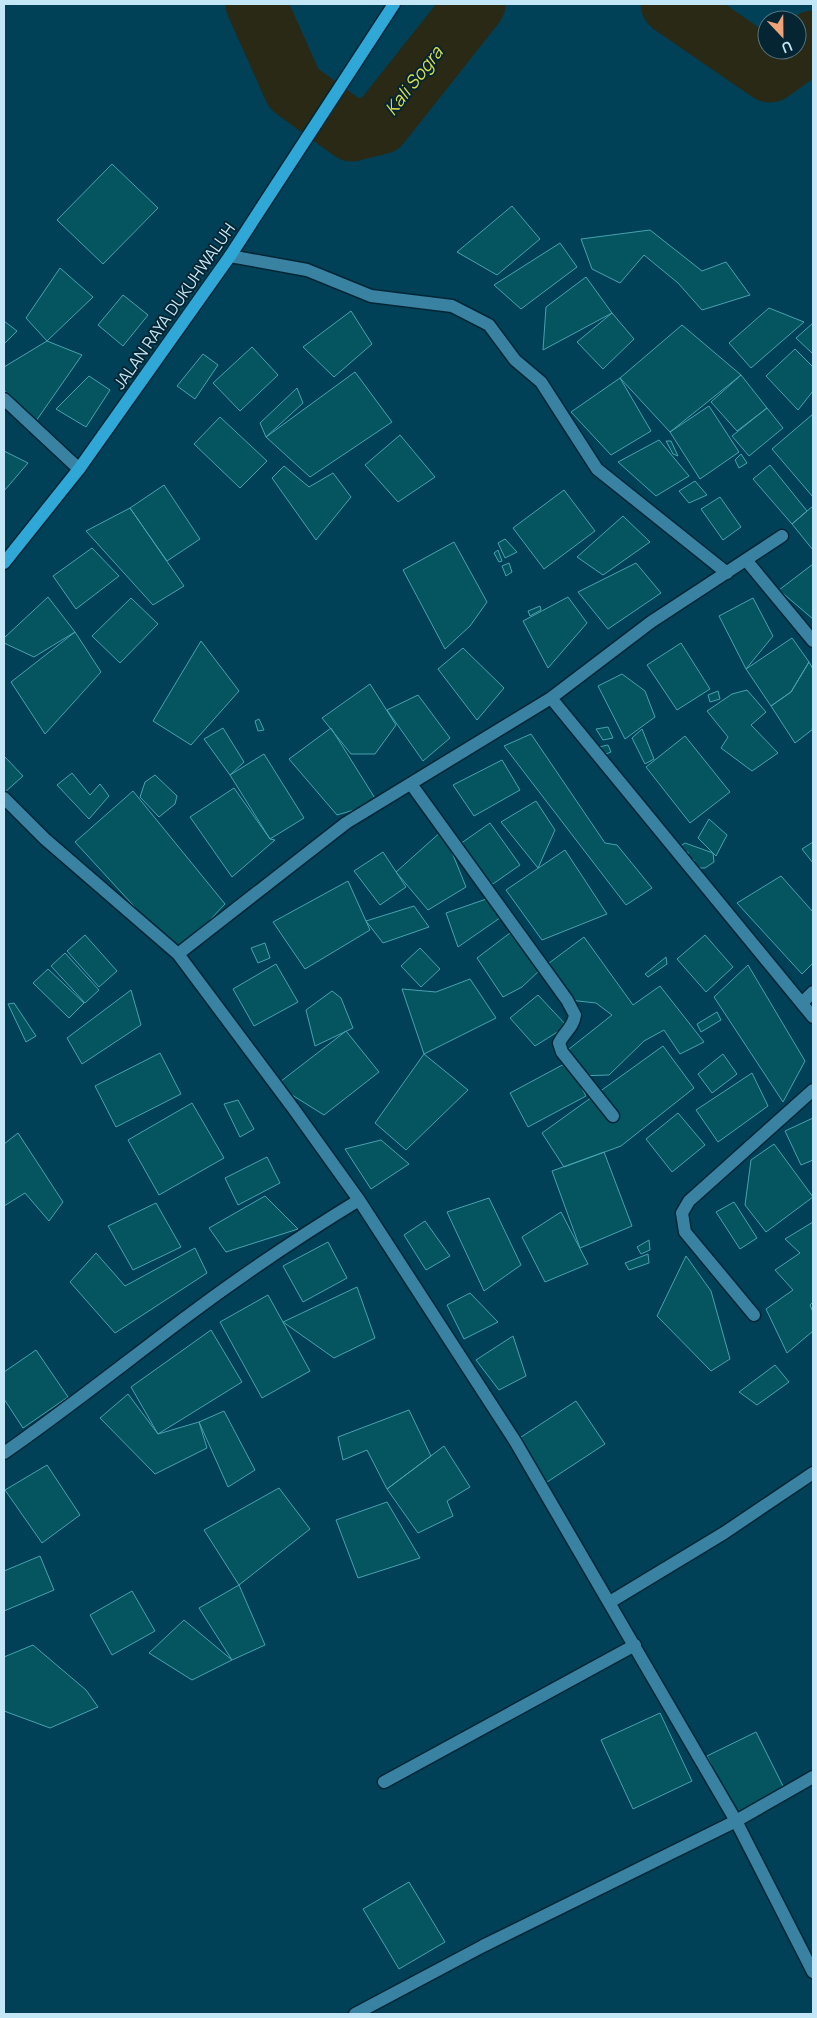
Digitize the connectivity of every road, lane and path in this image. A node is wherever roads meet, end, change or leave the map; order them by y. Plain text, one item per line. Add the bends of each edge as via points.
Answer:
1 (394, 4) edge
2 (230, 256) junction
3 (4, 399) edge
4 (79, 469) junction
5 (782, 536) dead end
6 (746, 560) junction
7 (4, 563) edge
8 (727, 573) junction
9 (813, 641) edge
10 (551, 698) junction
11 (410, 784) junction
12 (4, 798) edge
13 (178, 954) junction
14 (813, 992) edge
15 (802, 1003) junction
16 (813, 1017) edge
17 (813, 1090) edge
18 (613, 1116) dead end
19 (359, 1200) junction
20 (754, 1315) dead end
21 (4, 1453) edge
22 (813, 1473) edge
23 (610, 1602) junction
24 (634, 1645) junction
25 (813, 1777) edge
26 (384, 1782) dead end
27 (736, 1821) junction
28 (813, 1972) edge
29 (355, 2014) edge

1 - 2 main road, JALAN RAYA DUKUHWALUH
2 - 4 main road, JALAN RAYA DUKUHWALUH
2 - 8 street via 307,270 371,296 452,306 489,325 515,360 541,382 597,470
3 - 4 street
4 - 7 main road, JALAN RAYA DUKUHWALUH
5 - 6 street
6 - 8 street
6 - 9 street
8 - 10 street via 651,622
10 - 11 street
10 - 15 street
11 - 13 street via 346,823
11 - 18 street via 567,1000 575,1015 573,1025 559,1043 562,1052
12 - 13 street via 45,839
13 - 19 street
14 - 15 street
15 - 16 street
17 - 20 street via 688,1201 682,1213 684,1232
19 - 21 street via 308,1231 188,1316
19 - 23 street via 515,1440
22 - 23 street via 740,1523
23 - 24 street
24 - 26 street
24 - 27 street
25 - 27 street
27 - 28 street
27 - 29 street via 483,1946

